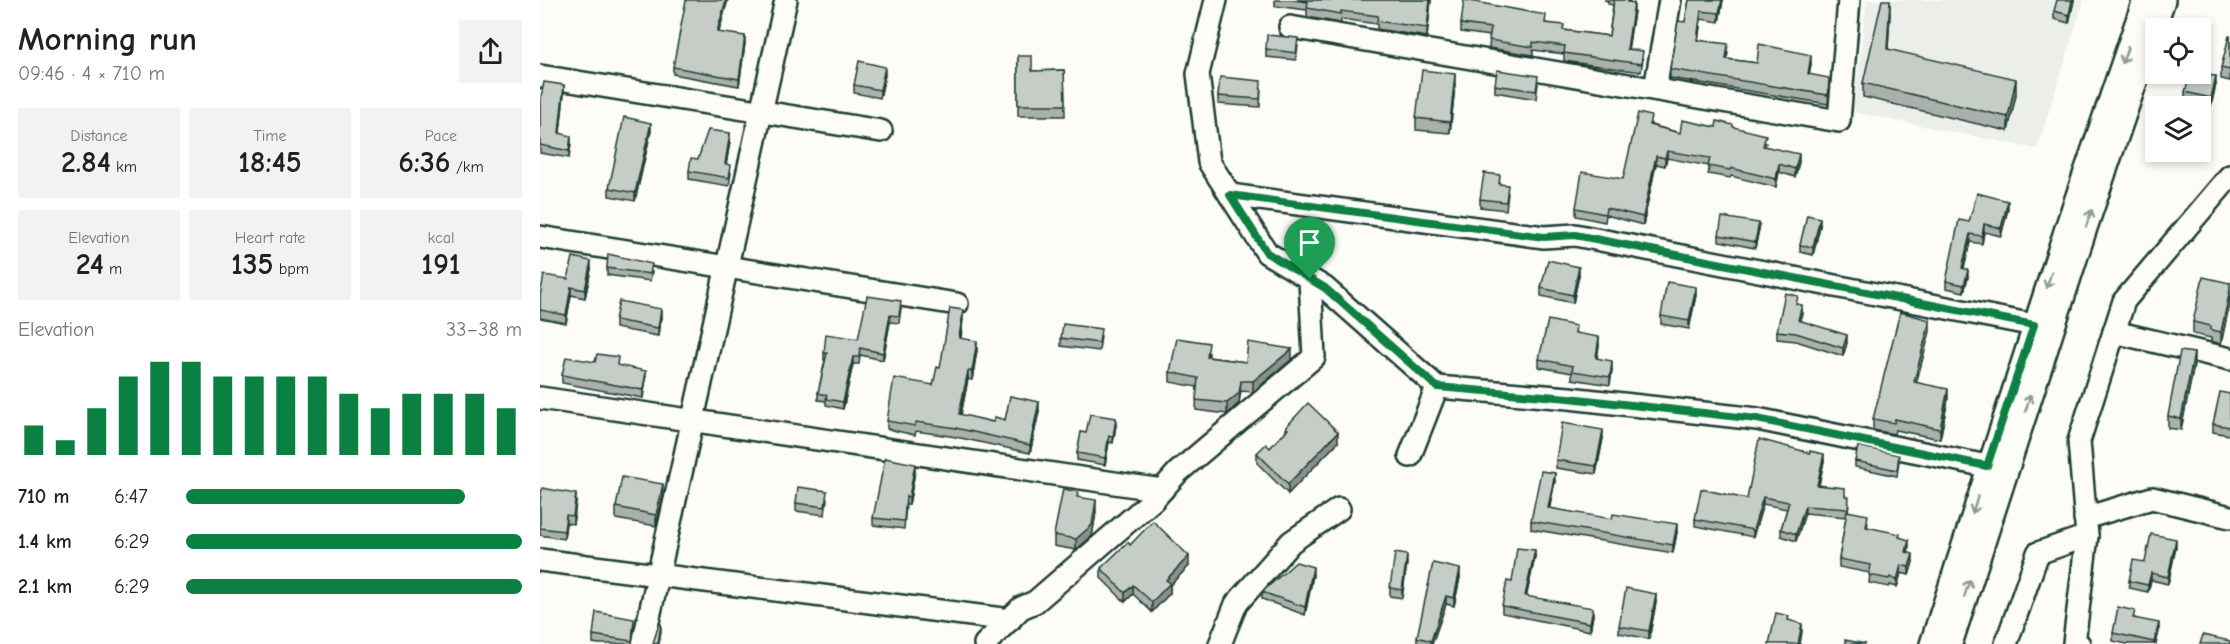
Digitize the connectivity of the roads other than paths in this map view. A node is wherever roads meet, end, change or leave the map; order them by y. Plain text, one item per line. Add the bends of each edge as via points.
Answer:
1 (786, 0) edge
2 (1216, 0) edge
3 (1670, 0) edge
4 (1849, 0) edge
5 (2144, 0) edge
6 (2164, 0) edge
7 (1290, 27) dead end
8 (540, 76) edge
9 (1655, 89) junction
10 (762, 112) junction
11 (881, 132) dead end
12 (2230, 176) edge
13 (1230, 195) junction
14 (540, 237) edge
15 (728, 267) junction
16 (1310, 279) junction
17 (957, 304) dead end
18 (2034, 325) junction
19 (2114, 332) junction
20 (2230, 359) edge
21 (1437, 387) junction
22 (540, 398) edge
23 (693, 421) junction
24 (1410, 456) dead end
25 (1987, 466) junction
26 (1162, 490) junction
27 (1339, 509) dead end
28 (2230, 517) edge
29 (2086, 527) junction
30 (540, 560) edge
31 (659, 576) junction
32 (1010, 620) junction
33 (643, 644) edge
34 (985, 644) edge
35 (1220, 644) edge
36 (1931, 644) edge
37 (1951, 644) edge
38 (2006, 644) edge
39 (2079, 644) edge

1 - 10 street
2 - 13 street via 1198,74 1209,162
3 - 9 street
4 - 9 street via 1839,121
5 -> 18 street
37 -> 6 street via 2078,250
7 - 9 street
8 - 10 street
10 - 11 street
10 - 15 street
12 - 19 street via 2124,301
13 - 16 street via 1267,253
13 - 18 street via 1544,237 1575,235
14 - 15 street
15 - 17 street
15 - 23 street
16 - 21 street via 1359,315
16 - 26 street via 1314,357 1178,472
18 - 25 street
19 - 20 street
19 - 29 street via 2079,441
21 - 24 street
21 - 25 street via 1757,419
22 - 23 street
23 - 26 street
23 - 31 street
25 -> 36 street
26 - 32 street
27 - 35 street via 1292,542 1236,604
28 - 29 street via 2152,498
29 - 38 street via 2038,553
29 - 39 street via 2074,643
30 - 31 street
31 - 32 street
31 - 33 street
32 - 34 street

